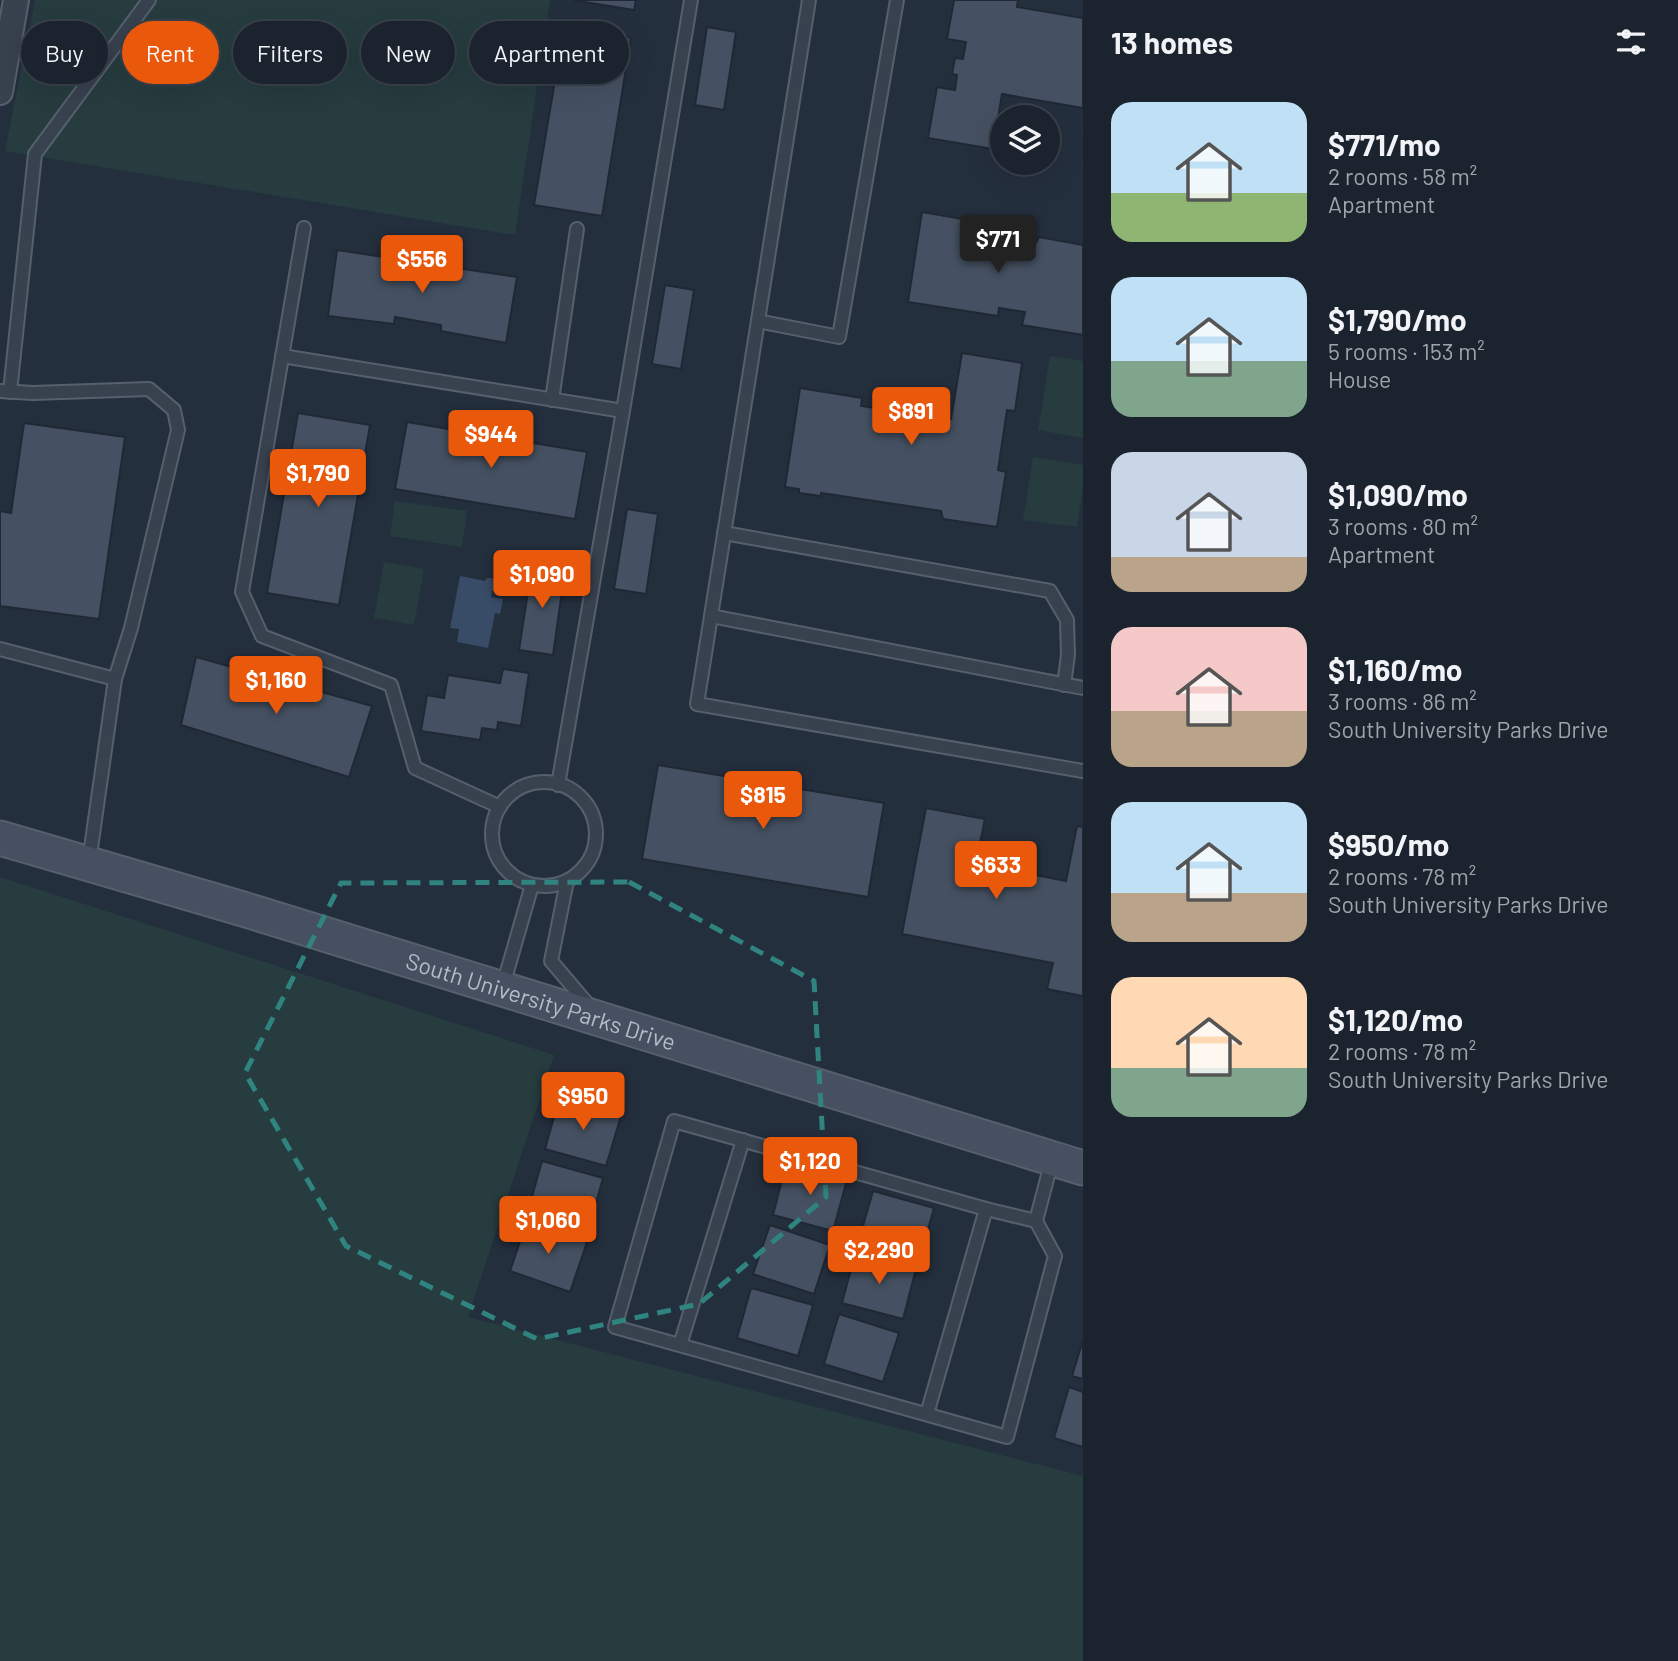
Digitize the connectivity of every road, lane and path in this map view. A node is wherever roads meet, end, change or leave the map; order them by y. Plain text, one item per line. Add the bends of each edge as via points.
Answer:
1 (16, 0) edge
2 (149, 0) edge
3 (691, 0) edge
4 (809, 0) edge
5 (897, 0) edge
6 (0, 92) edge
7 (304, 228) dead end
8 (577, 229) dead end
9 (758, 321) junction
10 (282, 356) junction
11 (5, 392) edge
12 (552, 400) junction
13 (623, 411) junction
14 (724, 533) junction
15 (711, 616) junction
16 (0, 649) edge
17 (116, 679) junction
18 (1063, 685) junction
19 (1083, 688) edge
20 (1083, 771) edge
21 (558, 785) junction
22 (500, 807) junction
23 (0, 838) edge
24 (89, 864) junction
25 (567, 881) junction
26 (531, 885) junction
27 (502, 989) junction
28 (600, 1019) junction
29 (743, 1140) junction
30 (1068, 1163) edge
31 (986, 1209) junction
32 (1036, 1221) junction
33 (680, 1345) junction
34 (927, 1414) junction

1 - 6 street
2 - 11 lane via 35,154
3 - 13 lane
4 - 9 lane
5 - 9 lane via 839,337
7 - 10 lane
8 - 12 lane
9 - 14 lane
10 - 12 lane
10 - 22 lane via 242,592 262,636 391,685 415,768
11 - 17 lane via 149,389 174,410 178,430
12 - 13 lane
13 - 21 lane
14 - 15 lane
14 - 18 lane via 1051,591 1067,620
15 - 18 lane
15 - 20 lane via 697,704
16 - 17 lane
17 - 24 lane
18 - 19 lane
21 - 22 lane via 533,783 517,789
21 - 25 lane via 579,796 595,824 591,856
22 - 26 lane via 491,832 494,850 502,866
23 - 24 main road, South University Parks Drive
24 - 27 main road, South University Parks Drive
25 - 26 lane
25 - 28 lane via 551,961
26 - 27 lane
27 - 28 main road, South University Parks Drive
28 - 30 main road, South University Parks Drive
29 - 31 lane
29 - 33 lane
29 - 33 lane via 674,1121 615,1327
30 - 32 lane
31 - 32 lane
31 - 34 lane
32 - 34 lane via 1055,1256 1007,1437
33 - 34 lane

